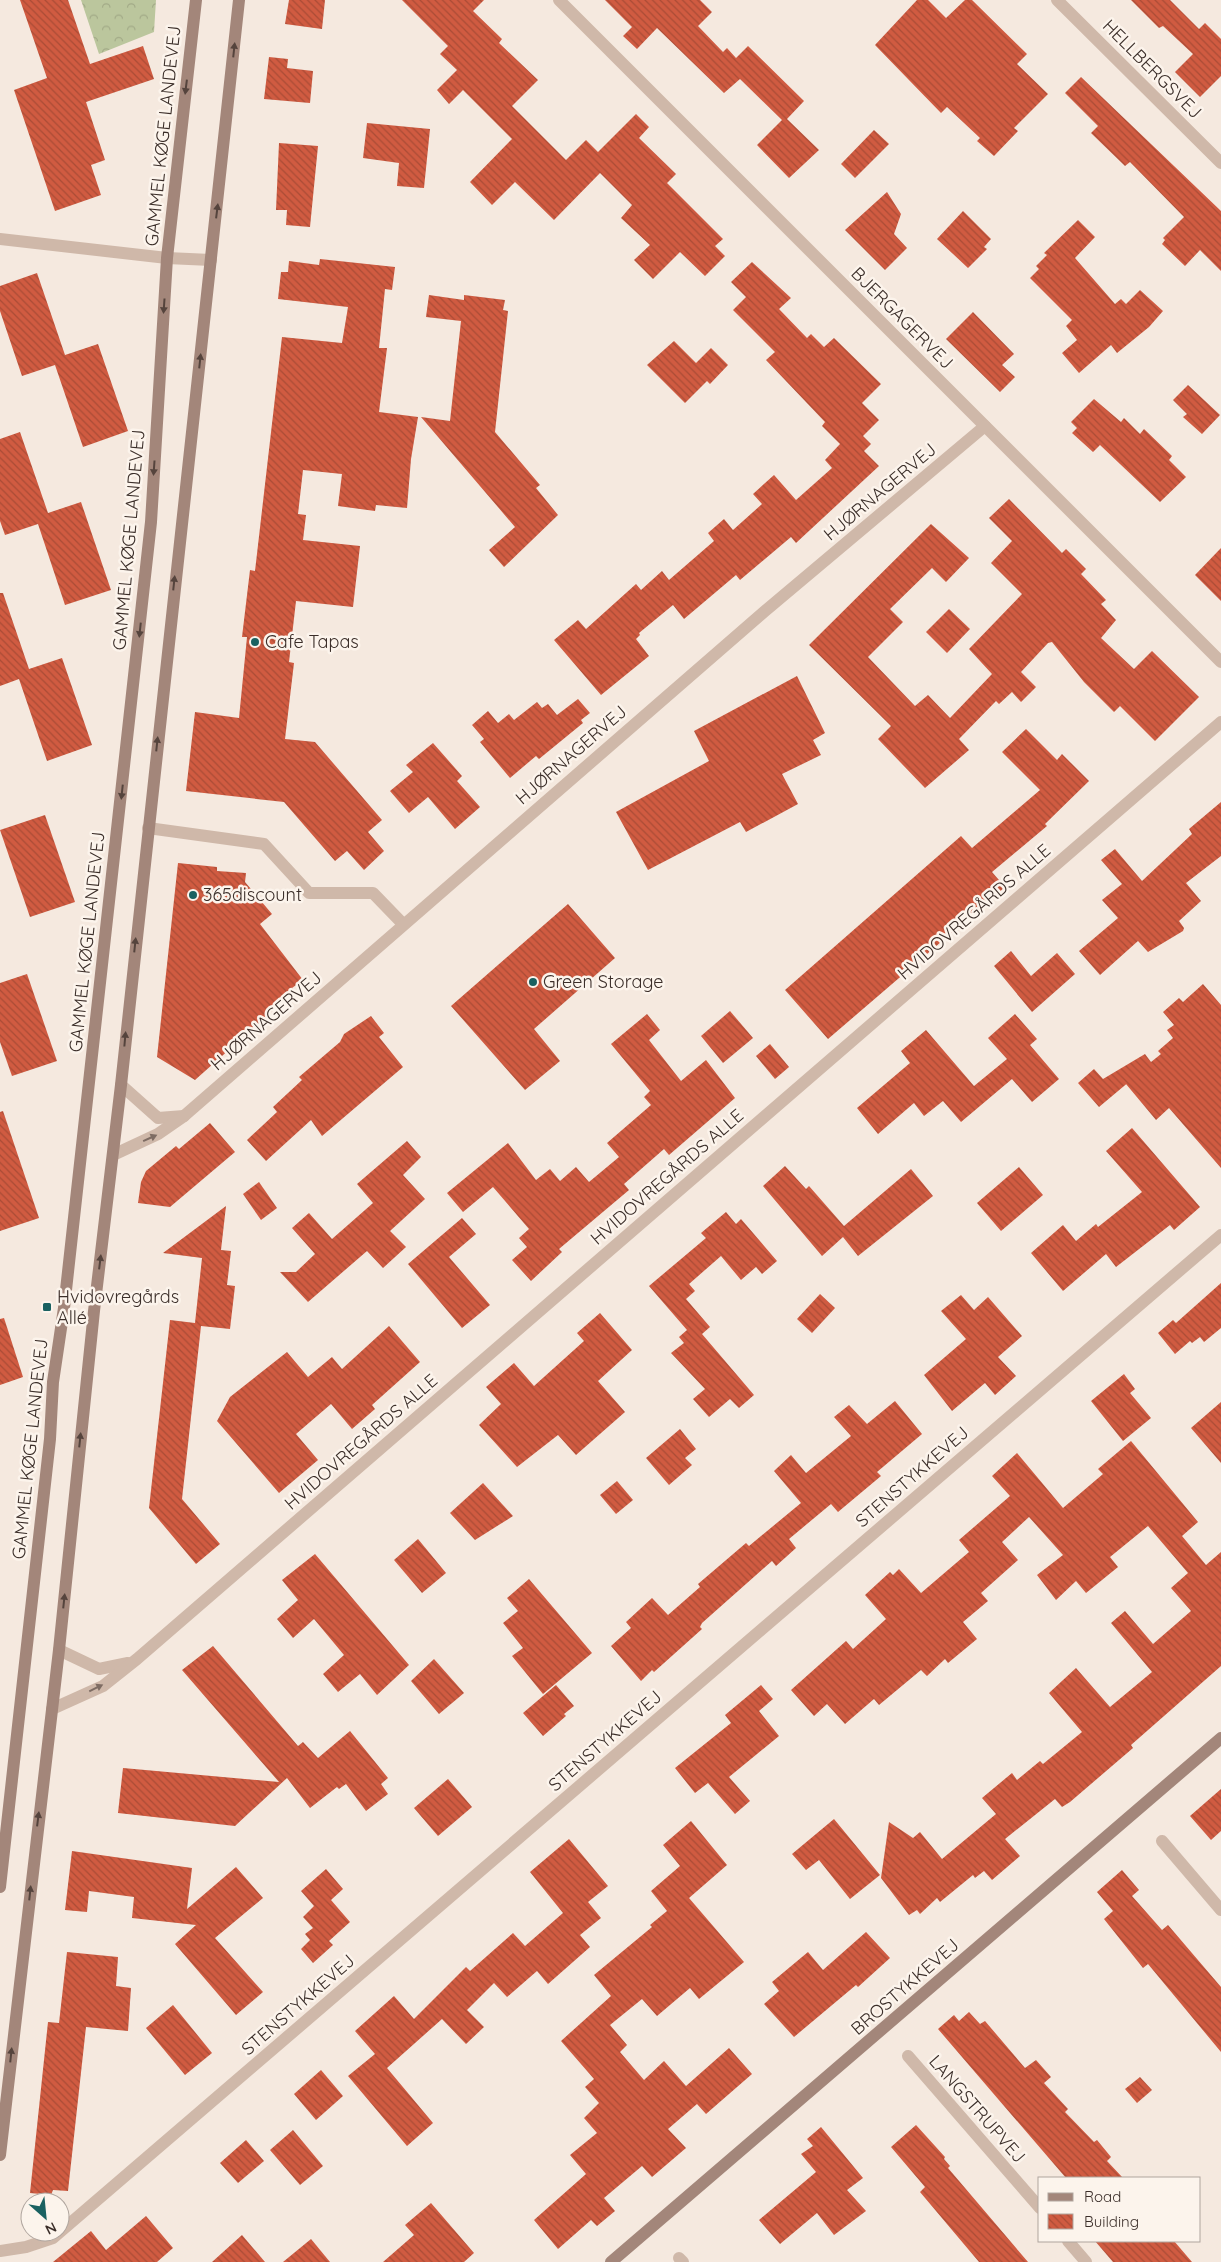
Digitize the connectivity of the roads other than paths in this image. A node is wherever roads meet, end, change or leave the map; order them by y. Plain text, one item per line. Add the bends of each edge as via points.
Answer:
1 (196, 0) edge
2 (239, 0) edge
3 (559, 0) edge
4 (1058, 0) edge
5 (1221, 163) edge
6 (0, 239) edge
7 (167, 258) junction
8 (211, 260) junction
9 (986, 426) junction
10 (1221, 662) edge
11 (1221, 722) edge
12 (148, 828) junction
13 (403, 924) junction
14 (121, 1085) junction
15 (184, 1116) junction
16 (113, 1154) junction
17 (1221, 1235) edge
18 (59, 1650) junction
19 (137, 1659) junction
20 (52, 1709) junction
21 (1221, 1738) edge
22 (1162, 1842) dead end
23 (0, 1887) edge
24 (1221, 1910) edge
25 (908, 2056) dead end
26 (0, 2155) edge
27 (1038, 2206) edge
28 (1069, 2242) edge
29 (0, 2251) edge
30 (611, 2262) edge
31 (1086, 2262) edge

1 -> 7 main road, GAMMEL KØGE LANDEVEJ
8 -> 2 main road
3 - 9 street, BJERGAGERVEJ
4 - 5 street, HELLBERGSVEJ
6 - 7 street
7 - 8 street
7 -> 23 main road, GAMMEL KØGE LANDEVEJ via 147,562 64,1308 53,1382 50,1439
12 -> 8 main road
9 - 10 street, BJERGAGERVEJ
9 - 13 street, HJØRNAGERVEJ via 765,611
11 - 19 street, HVIDOVREGÅRDS ALLE
12 - 13 street via 264,844 309,893 373,893
14 -> 12 main road
13 - 15 street, HJØRNAGERVEJ
14 - 15 street via 158,1118
14 - 16 main road
16 -> 15 street, HJØRNAGERVEJ via 158,1134
18 -> 16 main road
17 - 29 street, STENSTYKKEVEJ via 53,2238
18 - 19 street, HVIDOVREGÅRDS ALLE via 99,1670
18 - 20 main road
20 -> 19 street, HVIDOVREGÅRDS ALLE via 103,1686
26 -> 20 main road
21 - 30 main road, BROSTYKKEVEJ
22 - 24 street
25 - 27 street, LANGSTRUPVEJ
28 - 31 street

